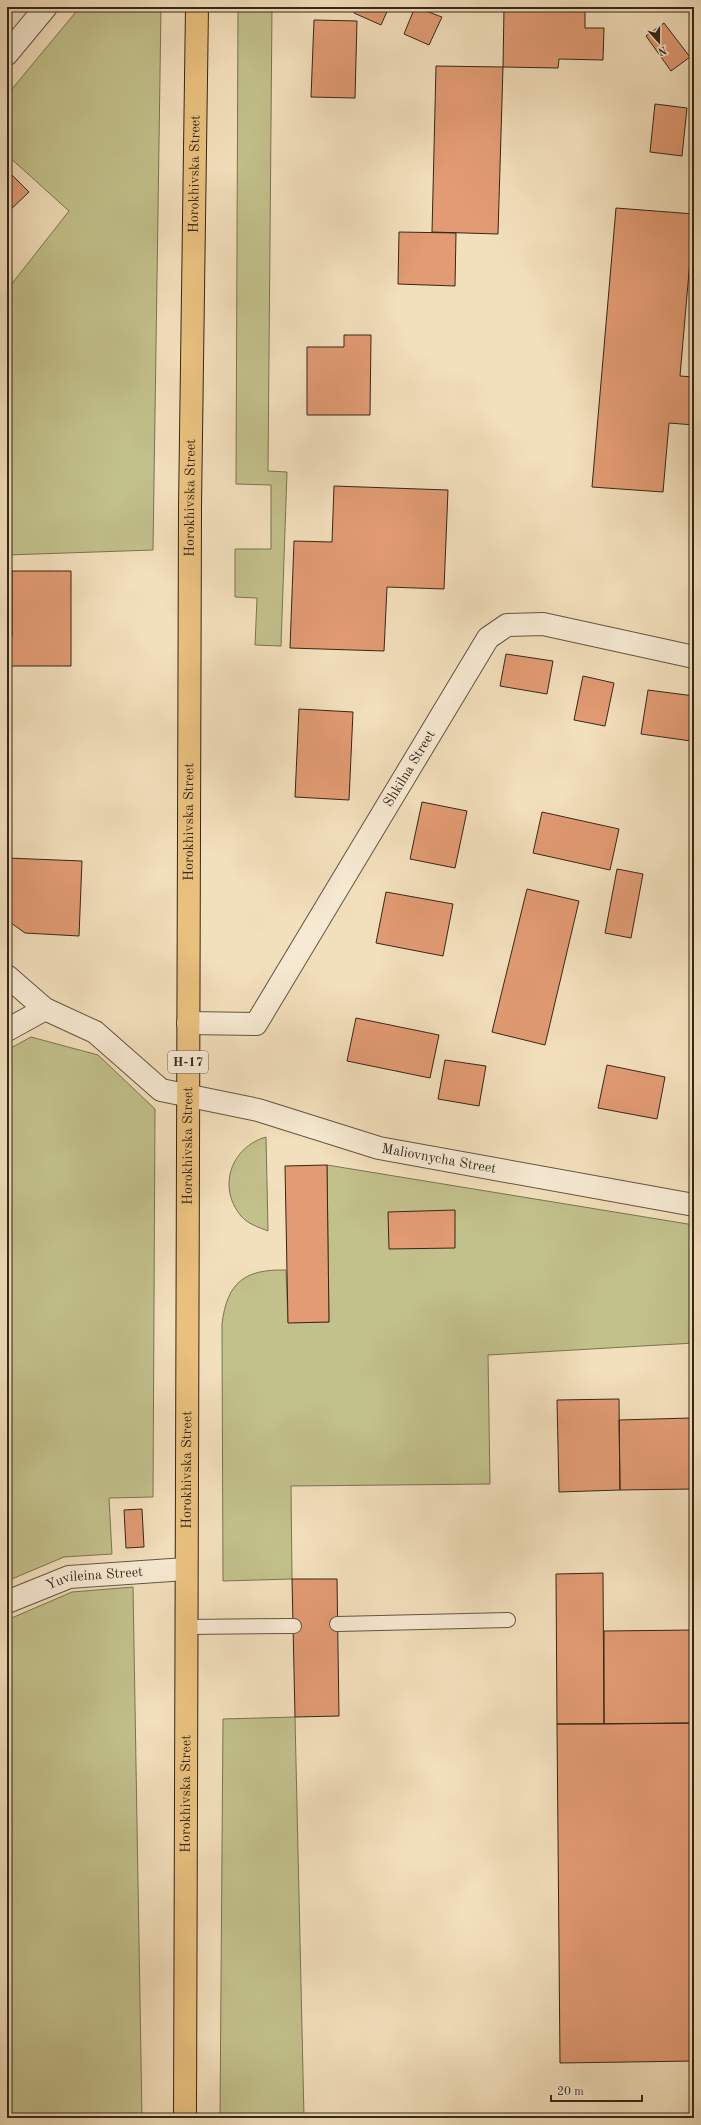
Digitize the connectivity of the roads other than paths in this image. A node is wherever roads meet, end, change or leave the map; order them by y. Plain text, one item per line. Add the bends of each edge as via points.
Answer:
1 (46, 7) edge
2 (197, 7) edge
3 (7, 54) edge
4 (694, 657) edge
5 (7, 976) edge
6 (44, 1009) junction
7 (188, 1023) junction
8 (7, 1030) edge
9 (188, 1095) junction
10 (694, 1206) edge
11 (186, 1569) junction
12 (7, 1602) edge
13 (508, 1620) dead end
14 (337, 1624) dead end
15 (294, 1626) dead end
16 (186, 1627) junction
17 (184, 2118) edge

1 - 3 street
2 - 7 main road, Horokhivska Street / Н-17 via 190,515
4 - 7 street, Shkilna Street via 543,624 507,625 488,638 256,1024
5 - 6 street, Maliovnycha Street
6 - 8 street
6 - 9 street, Maliovnycha Street via 95,1032 161,1090
7 - 9 main road, Horokhivska Street / Н-17
9 - 10 street, Maliovnycha Street via 258,1110 379,1148
9 - 11 main road, Horokhivska Street / Н-17
11 - 12 street, Yuvileina Street via 69,1577
11 - 16 main road, Horokhivska Street / Н-17
13 - 14 lane
15 - 16 lane
16 - 17 main road, Horokhivska Street / Н-17

